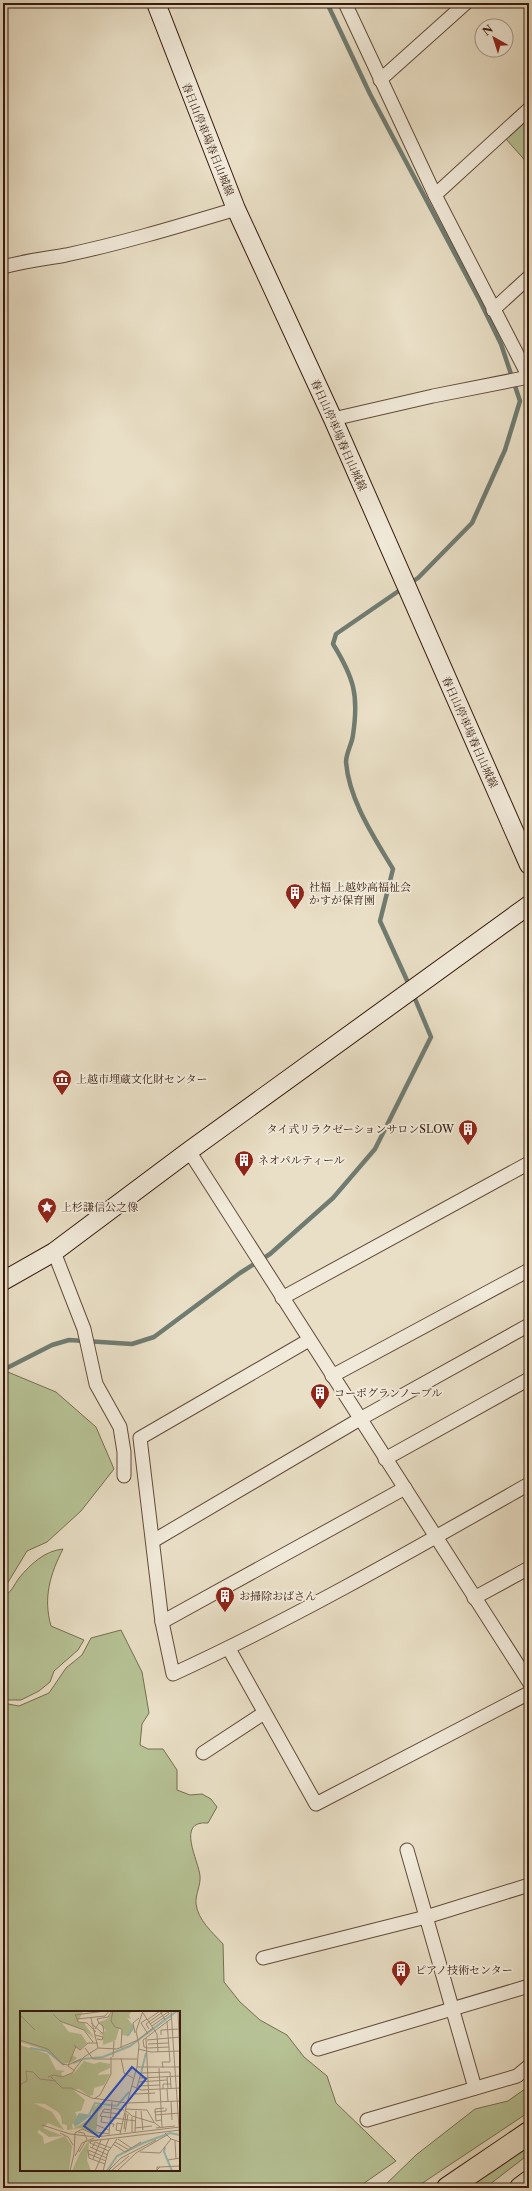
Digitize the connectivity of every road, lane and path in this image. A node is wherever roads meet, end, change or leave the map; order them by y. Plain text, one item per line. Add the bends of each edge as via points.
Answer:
1 (156, 3) edge
2 (345, 3) edge
3 (466, 3) edge
4 (380, 80) junction
5 (529, 110) edge
6 (435, 195) junction
7 (236, 209) junction
8 (3, 267) edge
9 (529, 277) edge
10 (492, 310) junction
11 (529, 377) edge
12 (333, 419) junction
13 (529, 865) edge
14 (529, 905) edge
15 (189, 1151) junction
16 (529, 1163) edge
17 (54, 1252) junction
18 (529, 1270) edge
19 (3, 1281) edge
20 (282, 1298) junction
21 (529, 1325) edge
22 (309, 1340) junction
23 (332, 1376) junction
24 (529, 1379) edge
25 (360, 1419) junction
26 (384, 1459) junction
27 (124, 1476) dead end
28 (529, 1484) edge
29 (405, 1488) junction
30 (437, 1536) junction
31 (153, 1541) junction
32 (529, 1568) edge
33 (474, 1598) junction
34 (162, 1622) junction
35 (229, 1648) junction
36 (529, 1682) edge
37 (529, 1693) edge
38 (264, 1713) junction
39 (203, 1753) dead end
40 (407, 1850) dead end
41 (529, 1885) edge
42 (426, 1917) junction
43 (263, 1958) dead end
44 (529, 1986) edge
45 (451, 2009) junction
46 (318, 2049) dead end
47 (529, 2066) edge
48 (475, 2088) junction
49 (367, 2120) dead end
50 (529, 2133) edge
51 (529, 2182) edge
52 (448, 2188) edge
53 (521, 2188) edge

1 - 7 main road, 春日山停車場春日山城線
2 - 4 street
3 - 4 street
4 - 6 street
5 - 6 street
6 - 10 street
7 - 8 street via 151,234
7 - 12 main road, 春日山停車場春日山城線
9 - 10 street
10 - 11 street
11 - 12 street
12 - 13 main road, 春日山停車場春日山城線
14 - 15 main road
15 - 17 main road
15 - 20 street
16 - 20 street
17 - 19 main road
17 - 27 street via 84,1329 96,1384 120,1427
18 - 23 street
20 - 22 street
21 - 25 street
22 - 23 street
22 - 31 street via 140,1438
23 - 25 street
24 - 26 street
25 - 26 street
25 - 31 street
26 - 29 street
28 - 30 street
29 - 30 street
29 - 34 street
30 - 33 street
30 - 35 street
31 - 34 street
32 - 33 street
33 - 36 street
34 - 35 street via 173,1674
35 - 38 street
37 - 38 street via 316,1804
38 - 39 street
40 - 42 street
41 - 42 street
42 - 43 street
42 - 45 street
44 - 45 street
45 - 46 street
45 - 48 street
47 - 48 street via 517,2076
48 - 49 street
50 - 52 highway
51 - 53 highway

